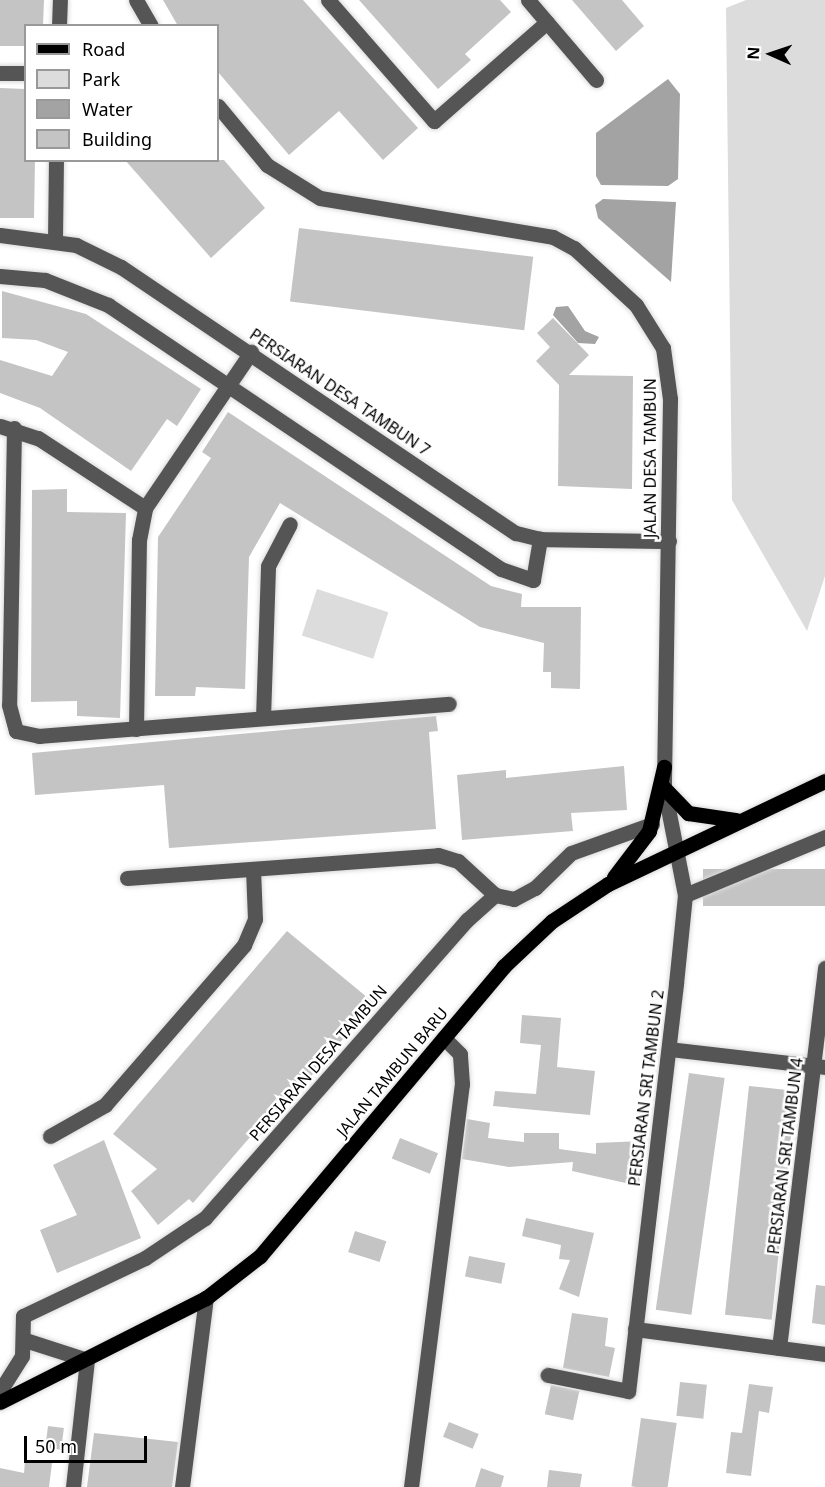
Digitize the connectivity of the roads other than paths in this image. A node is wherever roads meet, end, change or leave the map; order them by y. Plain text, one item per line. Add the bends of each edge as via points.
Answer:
1 (60, 0) edge
2 (136, 0) edge
3 (328, 0) edge
4 (528, 0) edge
5 (547, 22) junction
6 (59, 24) edge
7 (151, 24) edge
8 (0, 73) edge
9 (24, 73) edge
10 (597, 80) dead end
11 (219, 107) edge
12 (56, 162) edge
13 (0, 235) edge
14 (55, 240) junction
15 (0, 276) edge
16 (251, 352) junction
17 (228, 386) junction
18 (7, 427) edge
19 (145, 508) junction
20 (290, 524) dead end
21 (540, 539) junction
22 (669, 541) junction
23 (449, 704) dead end
24 (263, 718) junction
25 (136, 729) junction
26 (664, 767) junction
27 (825, 781) edge
28 (664, 788) junction
29 (744, 819) junction
30 (652, 824) junction
31 (825, 837) edge
32 (679, 850) junction
33 (253, 870) junction
34 (127, 878) dead end
35 (608, 884) junction
36 (495, 895) junction
37 (685, 895) junction
38 (825, 968) edge
39 (444, 1038) junction
40 (669, 1049) junction
41 (820, 1066) edge
42 (50, 1136) dead end
43 (206, 1298) junction
44 (635, 1329) junction
45 (25, 1340) junction
46 (779, 1348) junction
47 (825, 1354) edge
48 (87, 1360) junction
49 (548, 1375) dead end
50 (0, 1391) edge
51 (0, 1402) edge
52 (73, 1487) edge
53 (182, 1487) edge
54 (411, 1487) edge

1 - 6 street
2 - 7 street
3 - 5 street via 434,121
4 - 5 street
5 - 10 street
8 - 9 street
11 - 22 street, JALAN DESA TAMBUN via 267,165 320,198 553,237 573,248 636,305 663,348 669,372
12 - 14 street
13 - 14 street, PERSIARAN DESA TAMBUN 7
14 - 16 street, PERSIARAN DESA TAMBUN 7 via 121,267
15 - 17 street via 45,280 108,305
16 - 17 street
16 - 21 street, PERSIARAN DESA TAMBUN 7 via 507,528
17 - 19 street
17 - 21 street via 501,569 533,580
18 - 19 street via 38,438
18 - 25 street via 12,726 29,736
19 - 25 street via 139,540
20 - 24 street via 268,566
21 - 22 street, PERSIARAN DESA TAMBUN 7
22 - 26 street, JALAN DESA TAMBUN
23 - 24 street
24 - 25 street
26 - 28 street, JALAN DESA TAMBUN
26 - 30 main road
27 - 29 main road, JALAN TAMBUN BARU
28 - 29 main road via 679,806 699,817
28 - 32 street, JALAN DESA TAMBUN
29 - 32 main road, JALAN TAMBUN BARU
30 - 35 main road via 645,841
30 - 36 street via 571,853 524,895
31 - 37 street
32 - 35 main road, JALAN TAMBUN BARU
32 - 37 street, PERSIARAN SRI TAMBUN 2
33 - 34 street
33 - 36 street via 448,856
33 - 42 street via 255,919 244,945 105,1105
35 - 39 main road, JALAN TAMBUN BARU via 528,942
36 - 45 street, PERSIARAN DESA TAMBUN via 205,1218 156,1253 22,1316
37 - 40 street, PERSIARAN SRI TAMBUN 2
38 - 41 street, PERSIARAN SRI TAMBUN 4
39 - 43 main road, JALAN TAMBUN BARU via 288,1226
39 - 54 street via 460,1054 462,1084
40 - 41 street
40 - 44 street, PERSIARAN SRI TAMBUN 2
41 - 46 street, PERSIARAN SRI TAMBUN 4
43 - 48 main road, JALAN TAMBUN BARU
43 - 53 street
44 - 46 street
44 - 49 street, PERSIARAN SRI TAMBUN 2 via 628,1391
45 - 48 street
45 - 50 street, PERSIARAN DESA TAMBUN via 15,1372
46 - 47 street
48 - 51 main road, JALAN TAMBUN BARU
48 - 52 street

